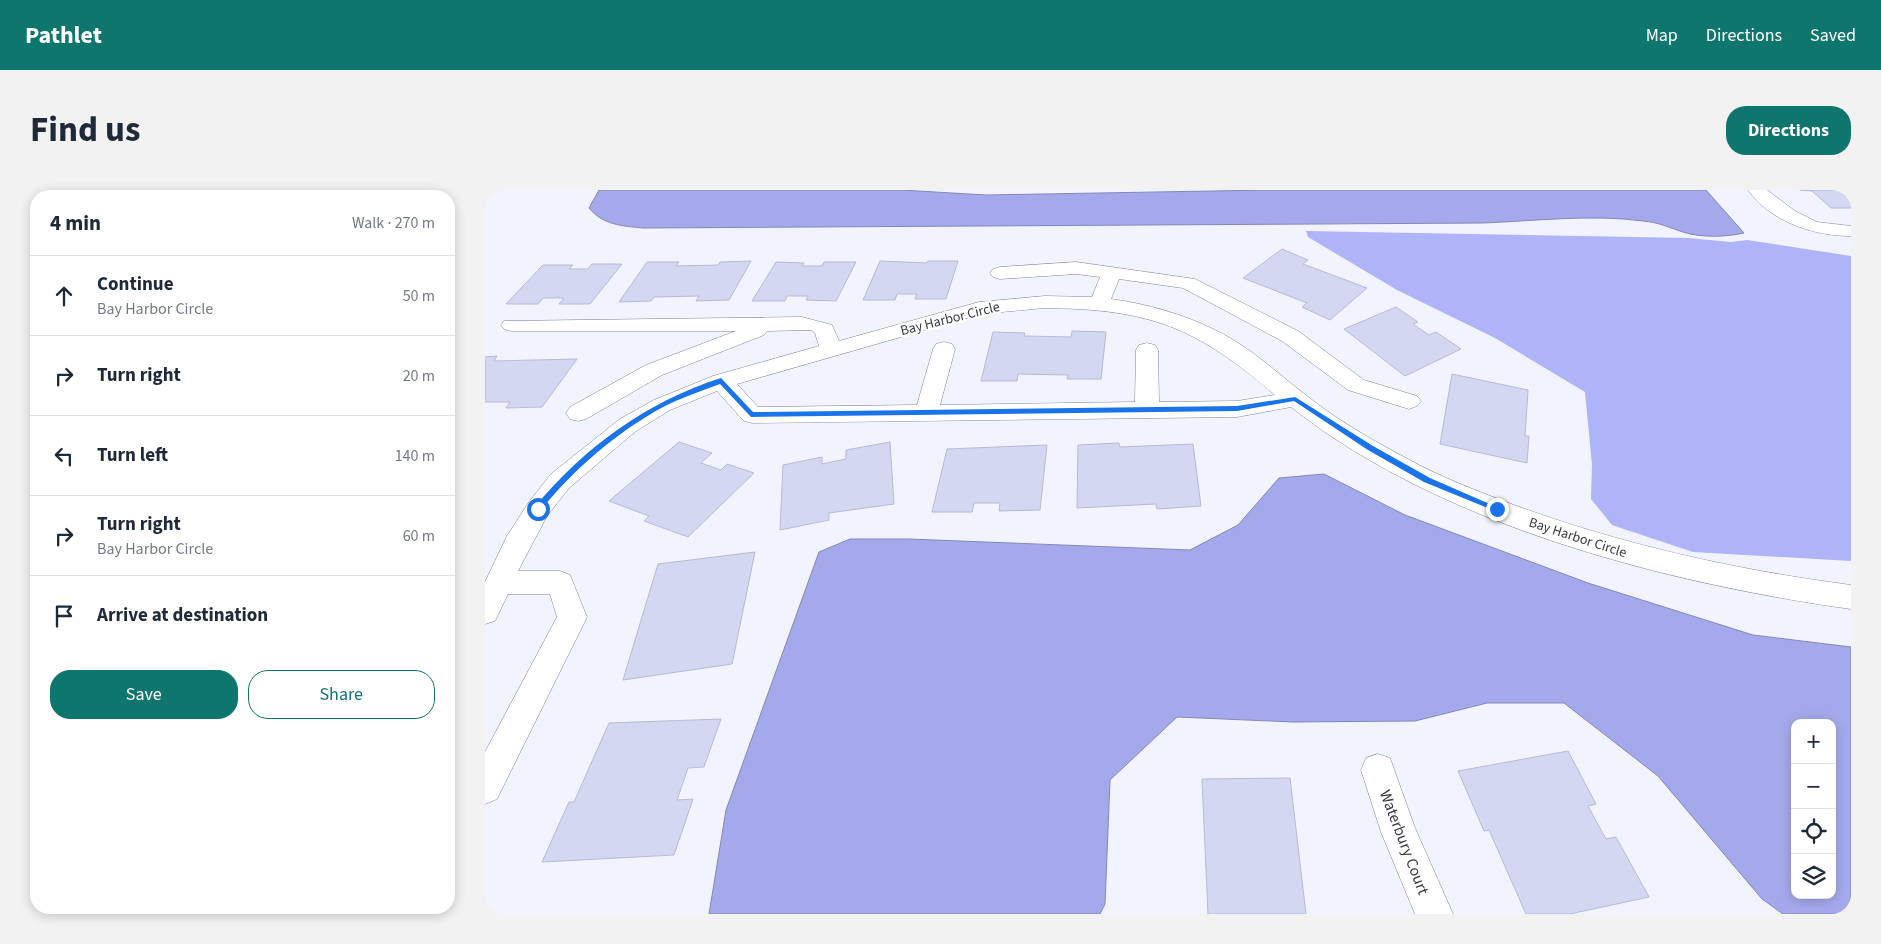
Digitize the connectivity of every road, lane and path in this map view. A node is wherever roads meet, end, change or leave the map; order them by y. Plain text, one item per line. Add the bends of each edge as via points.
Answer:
1 (1757, 190) edge
2 (1851, 231) edge
3 (1112, 272) junction
4 (1000, 273) dead end
5 (1099, 304) junction
6 (511, 325) dead end
7 (767, 325) junction
8 (831, 349) junction
9 (944, 349) dead end
10 (1147, 350) dead end
11 (721, 381) junction
12 (1295, 399) junction
13 (1409, 400) dead end
14 (1147, 410) junction
15 (578, 413) dead end
16 (926, 413) junction
17 (499, 582) junction
18 (1851, 597) edge
19 (485, 612) edge
20 (1378, 770) dead end
21 (485, 787) edge
22 (1434, 914) edge

1 - 2 street via 1781,212 1815,228
3 - 4 street via 1076,268
3 - 5 street
3 - 13 street via 1188,283 1290,336 1356,385
5 - 8 street, Bay Harbor Circle via 1025,302 979,308
5 - 12 street, Bay Harbor Circle via 1170,319 1206,334 1237,352
6 - 7 street
7 - 8 street via 815,323 825,330
7 - 15 street via 654,370
8 - 11 street, Bay Harbor Circle
9 - 16 street
10 - 14 street
11 - 16 street via 751,415
11 - 17 street, Bay Harbor Circle via 662,405 628,425 560,481 538,509
12 - 14 street via 1237,409
12 - 18 street, Bay Harbor Circle via 1370,448 1427,480 1579,539 1743,581
14 - 16 street
17 - 19 street, Bay Harbor Circle
17 - 21 street via 560,583 572,617
20 - 22 street, Waterbury Court via 1399,832

